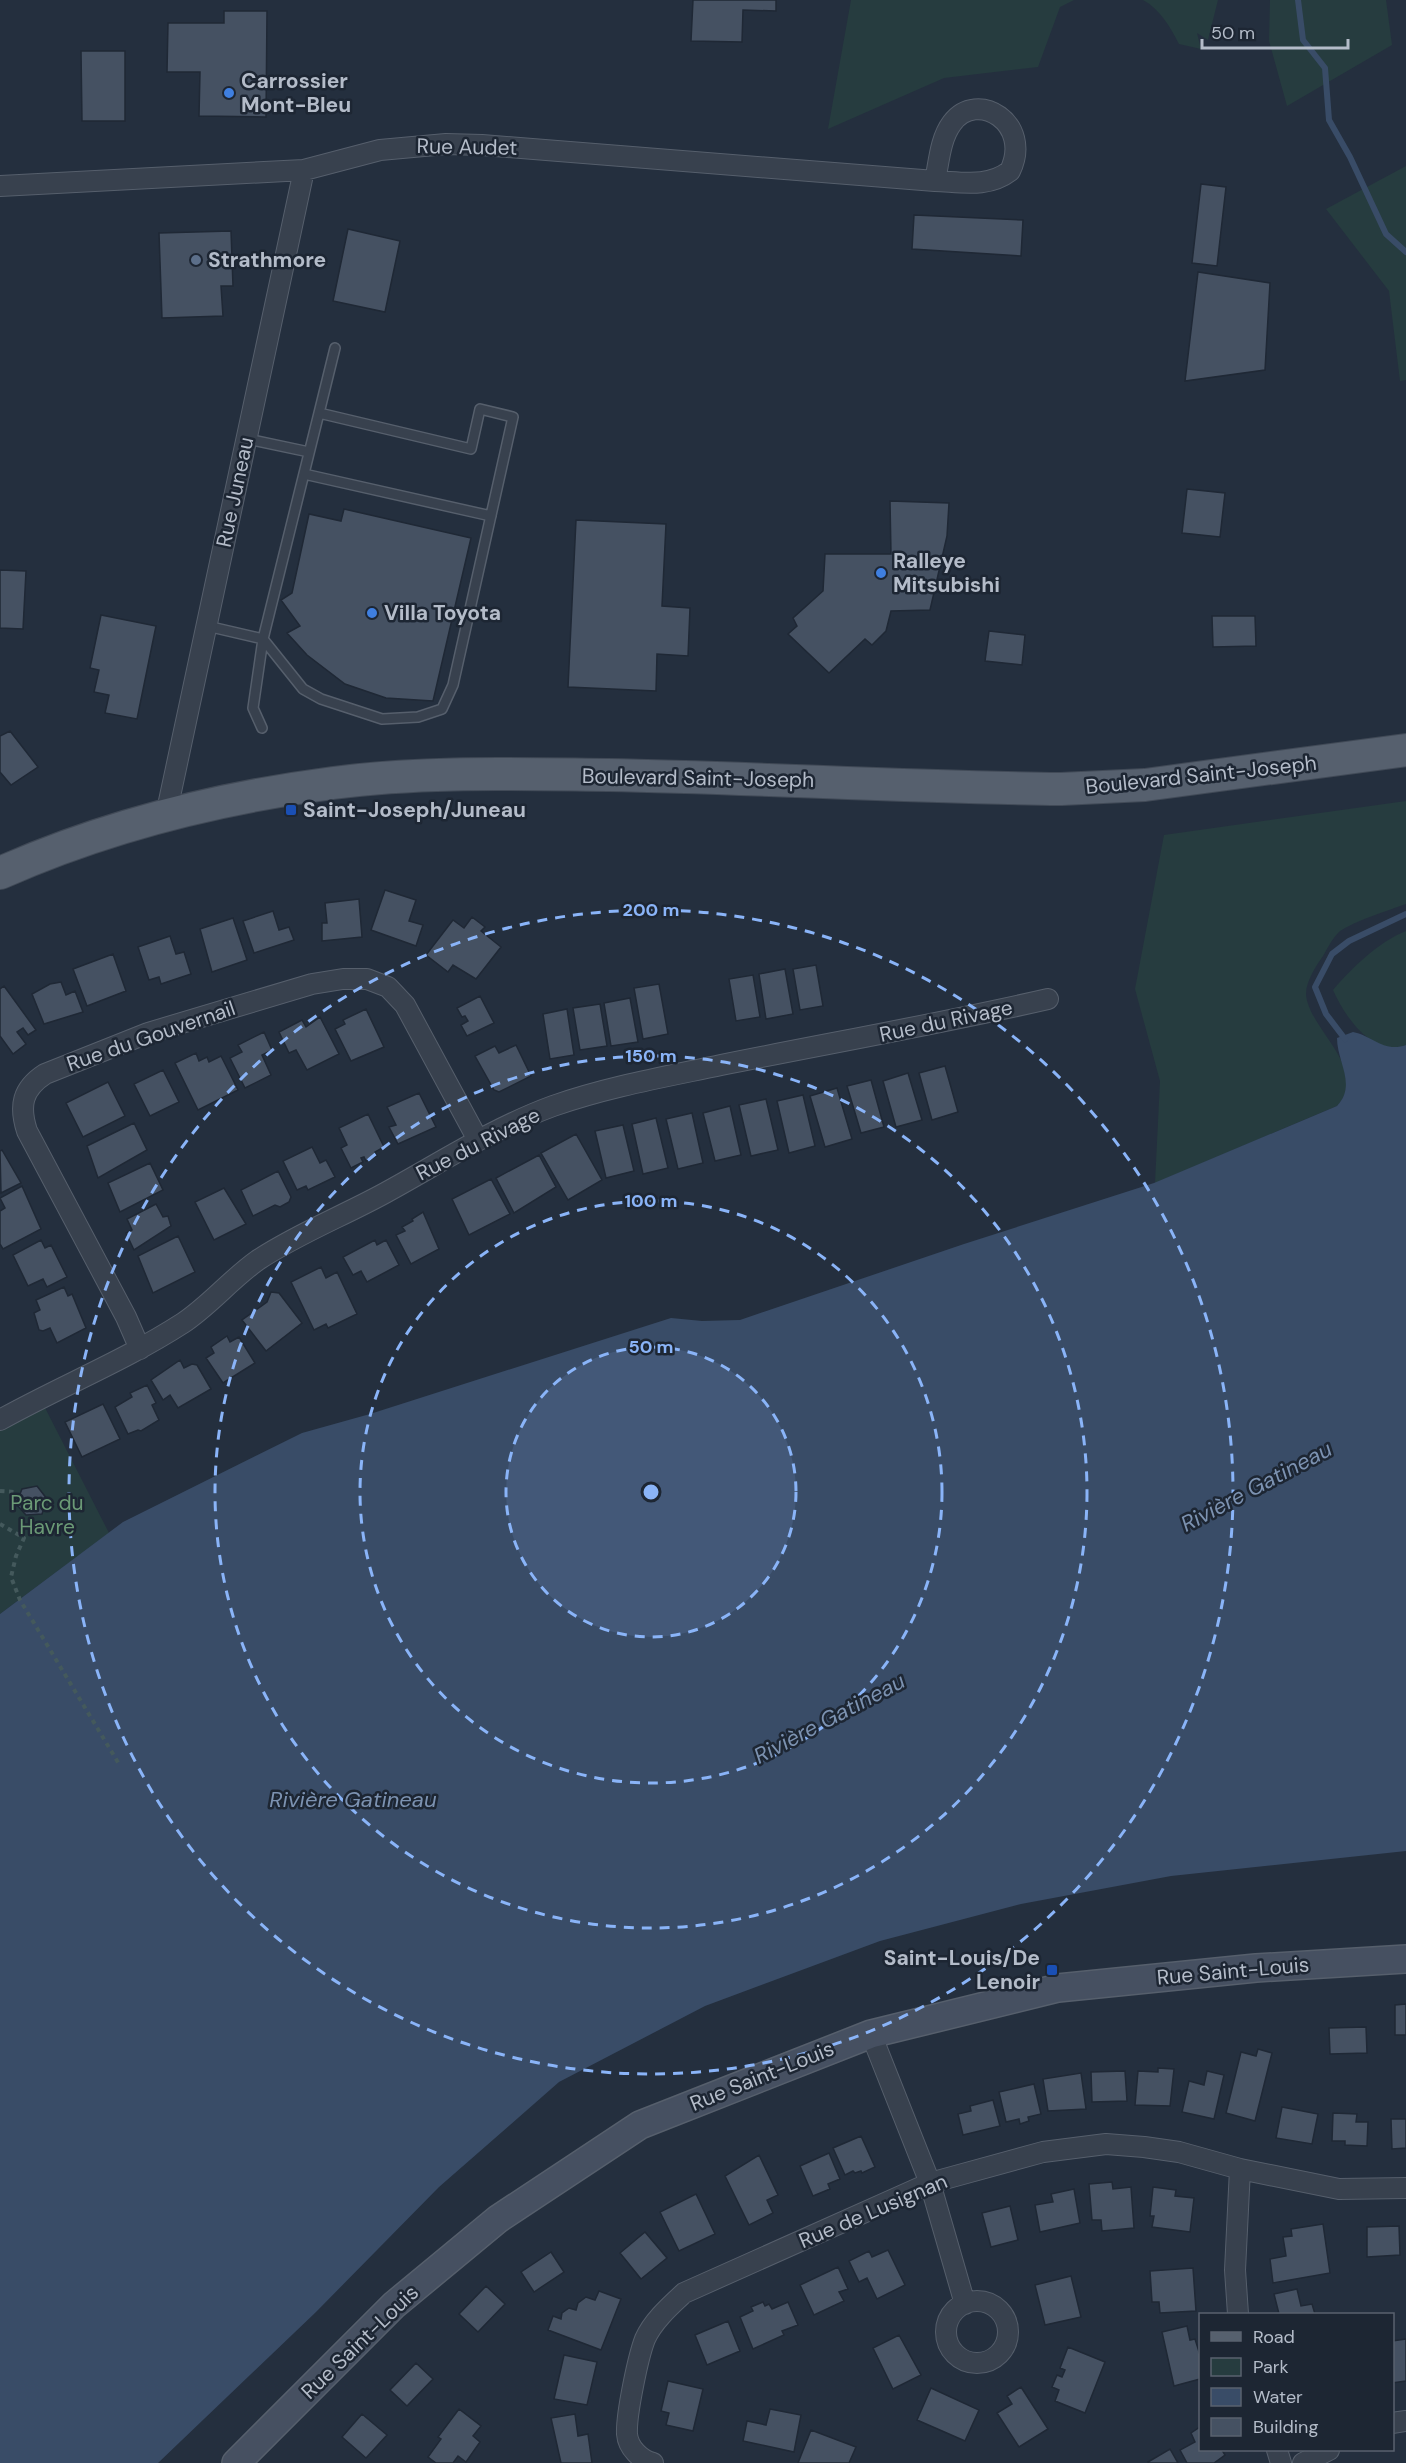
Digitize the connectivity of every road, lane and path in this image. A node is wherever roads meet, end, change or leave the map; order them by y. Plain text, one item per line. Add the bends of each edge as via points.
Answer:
1 (304, 170) junction
2 (935, 181) junction
3 (0, 186) edge
4 (334, 348) dead end
5 (319, 413) junction
6 (247, 439) junction
7 (309, 452) junction
8 (304, 474) junction
9 (491, 516) junction
10 (207, 626) junction
11 (263, 639) junction
12 (262, 728) dead end
13 (1406, 750) edge
14 (166, 815) junction
15 (0, 873) edge
16 (1048, 999) dead end
17 (478, 1140) junction
18 (140, 1349) junction
19 (0, 1420) edge
20 (0, 1491) edge
21 (15, 1492) dead end
22 (0, 1524) edge
23 (119, 1764) dead end
24 (1406, 1959) edge
25 (871, 2034) junction
26 (1240, 2169) junction
27 (930, 2183) junction
28 (1406, 2187) edge
29 (965, 2304) dead end
30 (1238, 2313) edge
31 (1327, 2451) edge
32 (236, 2463) edge
33 (653, 2463) edge
34 (1303, 2463) edge

1 - 2 street, Rue Audet via 380,150 446,144
1 - 3 street, Rue Audet
1 - 6 street, Rue Juneau
2 - 2 street, Rue Audet via 976,183 1001,178 1015,161 1015,134 995,113 969,111 959,116 945,136
4 - 5 lane
5 - 7 lane
5 - 9 lane via 471,449 480,410 513,417
6 - 7 lane
6 - 10 street, Rue Juneau
7 - 8 lane
8 - 9 lane
8 - 11 lane
9 - 11 lane via 453,685 442,710 418,717 382,719 321,699 303,689
10 - 11 lane
10 - 14 street, Rue Juneau
11 - 12 lane via 253,708
13 - 14 main road, Boulevard Saint-Joseph via 1145,785 1061,789 646,776 414,776 333,783
14 - 15 main road, Boulevard Saint-Joseph via 88,837
16 - 17 street, Rue du Rivage via 614,1088 554,1106
17 - 18 street, Rue du Rivage via 257,1261 199,1312
17 - 18 street, Rue du Gouvernail via 405,1005 388,987 367,979 342,979 285,991 148,1033 45,1074 33,1082 21,1105 27,1131
18 - 19 street, Rue du Rivage
20 - 21 path
22 - 23 path via 24,1538 11,1577 20,1600
24 - 25 main road, Rue Saint-Louis via 1256,1968 1058,1988
25 - 27 street
25 - 32 main road, Rue Saint-Louis via 640,2125 498,2220 394,2305
26 - 27 street, Rue de Lusignan via 1179,2152 1106,2144 1043,2152
26 - 28 street, Rue de Lusignan via 1339,2189
26 - 30 street via 1235,2270
27 - 29 street
27 - 33 street, Rue de Lusignan via 684,2294 664,2311 646,2338 627,2434 633,2451
31 - 34 street

